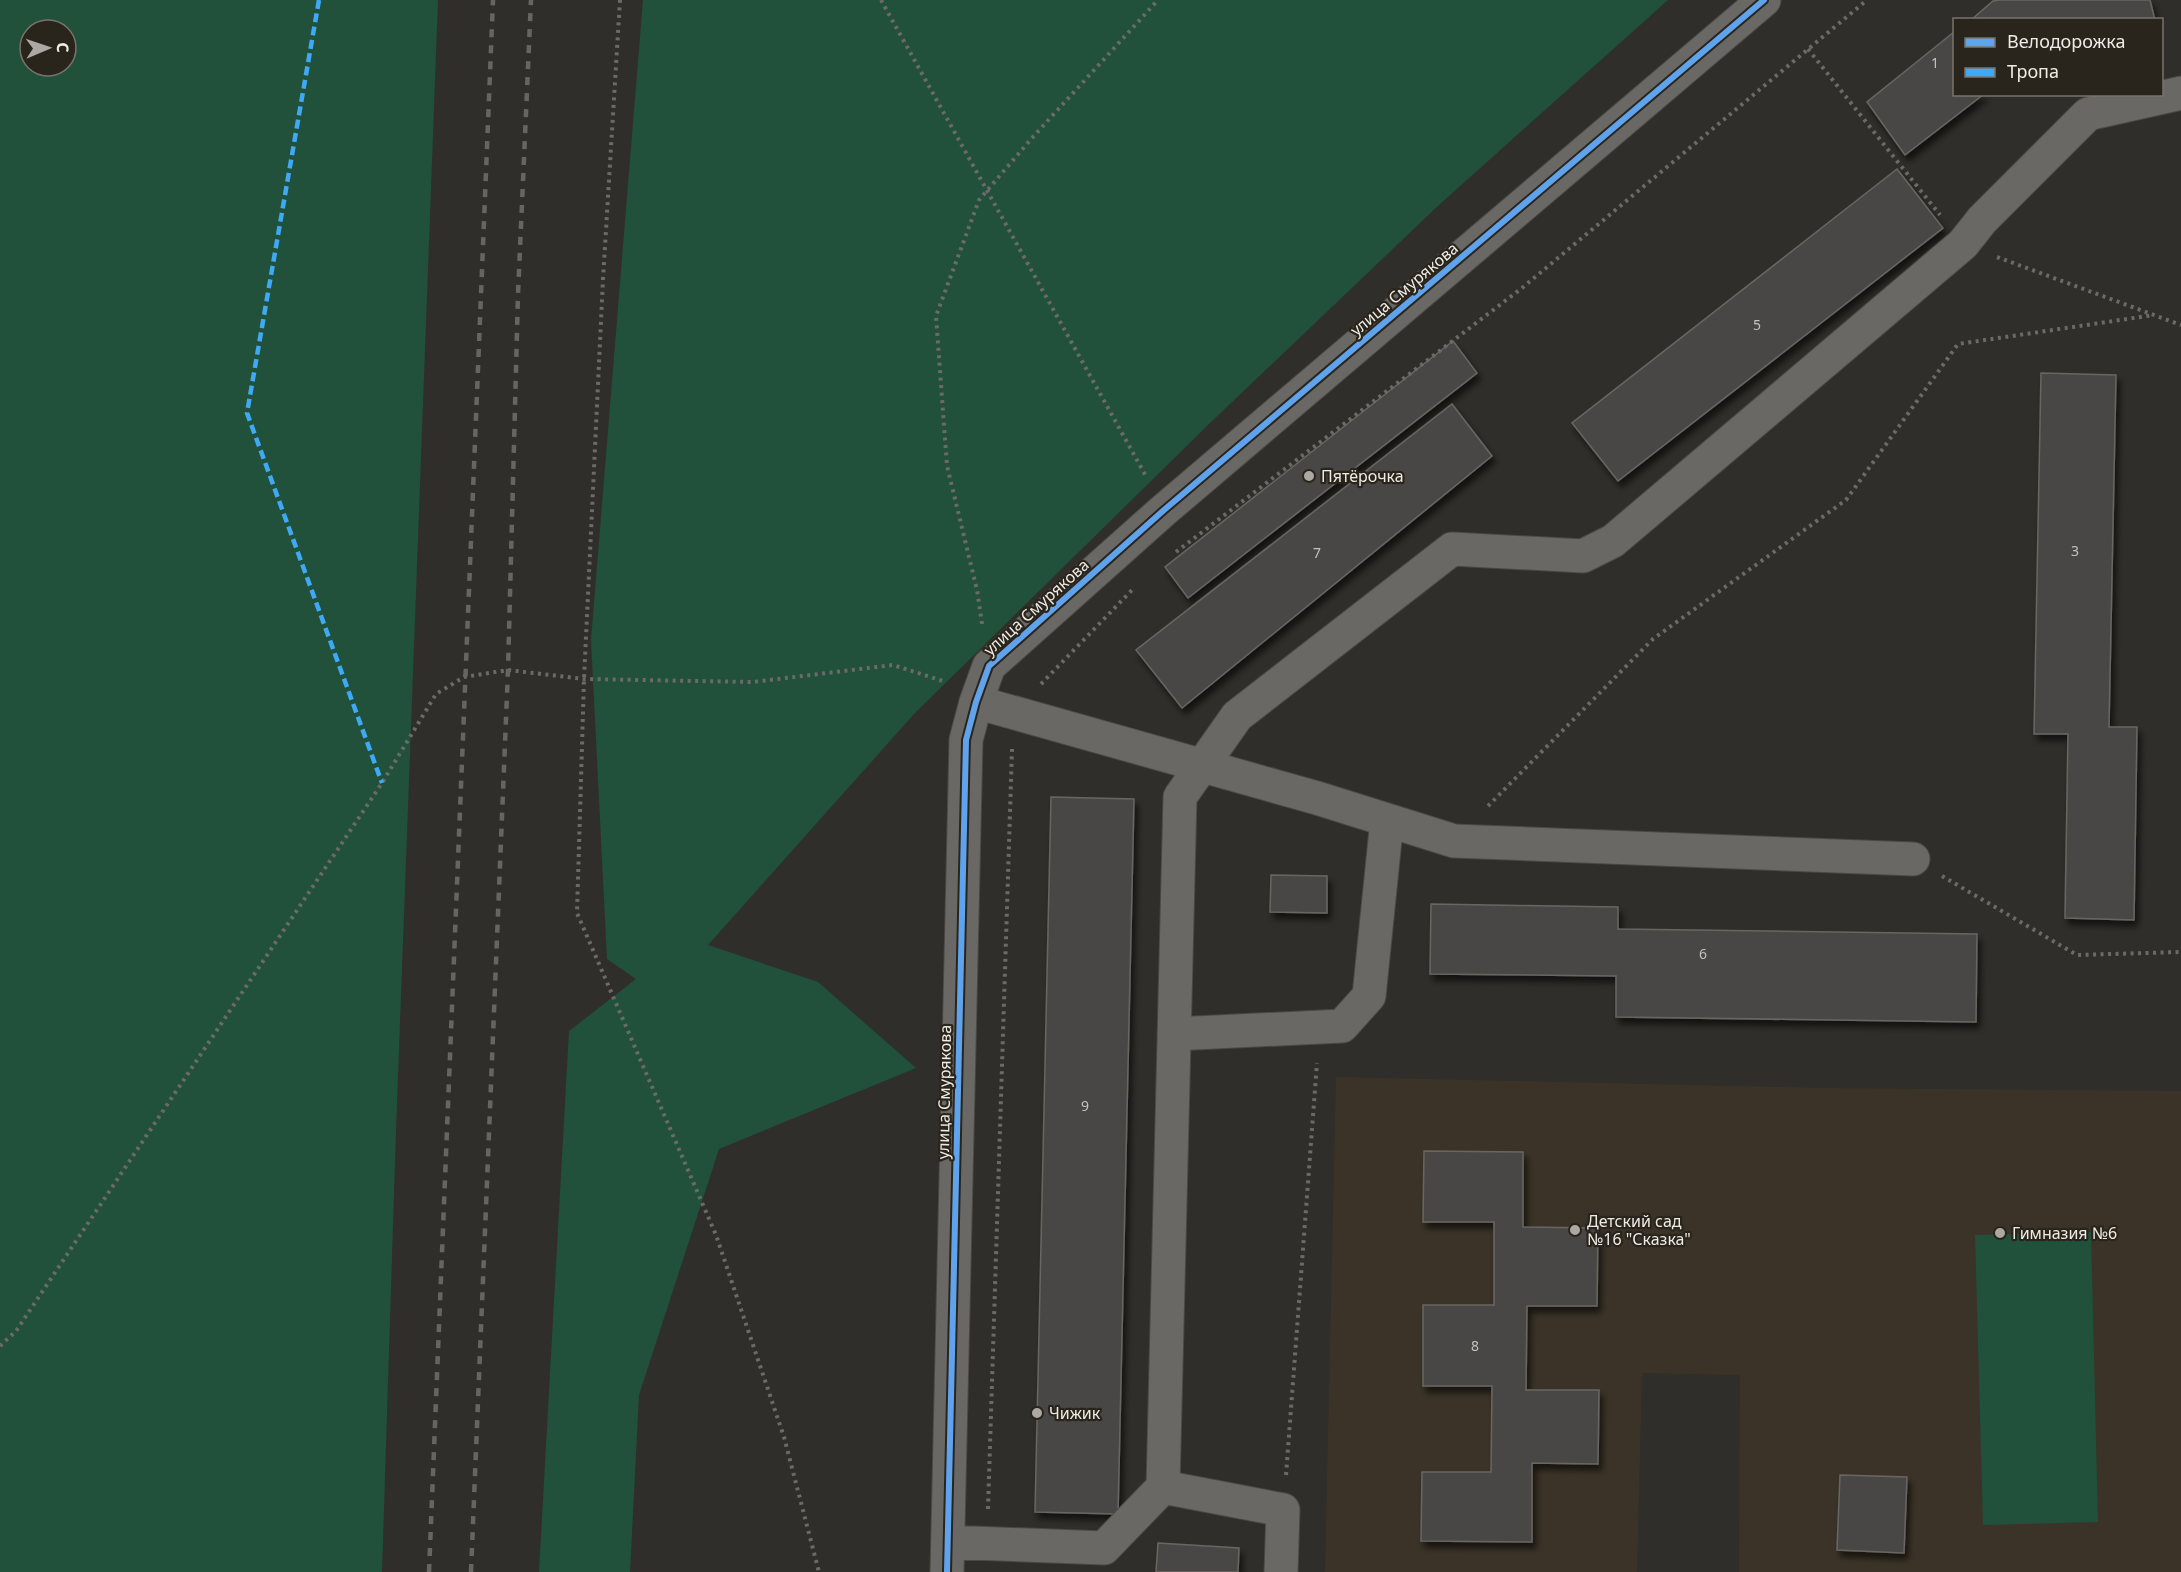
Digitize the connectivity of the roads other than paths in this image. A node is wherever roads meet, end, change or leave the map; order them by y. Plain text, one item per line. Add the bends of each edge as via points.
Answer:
1 (1764, 0) edge
2 (2181, 93) edge
3 (982, 687) junction
4 (1201, 765) junction
5 (1387, 820) junction
6 (1913, 859) road end
7 (1174, 1034) junction
8 (1163, 1486) junction
9 (948, 1557) edge
10 (1281, 1572) edge

1 - 3 street, улица Смурякова via 1164,510
2 - 4 street via 2088,114 1982,220 1964,244 1613,541 1582,556 1452,549 1237,716
3 - 4 street
3 - 9 street, улица Смурякова via 966,740
4 - 5 street
4 - 7 street via 1180,797
5 - 6 street via 1454,841
5 - 7 street via 1370,996 1342,1026
7 - 8 street
8 - 9 street via 1104,1548
8 - 10 street via 1283,1510

